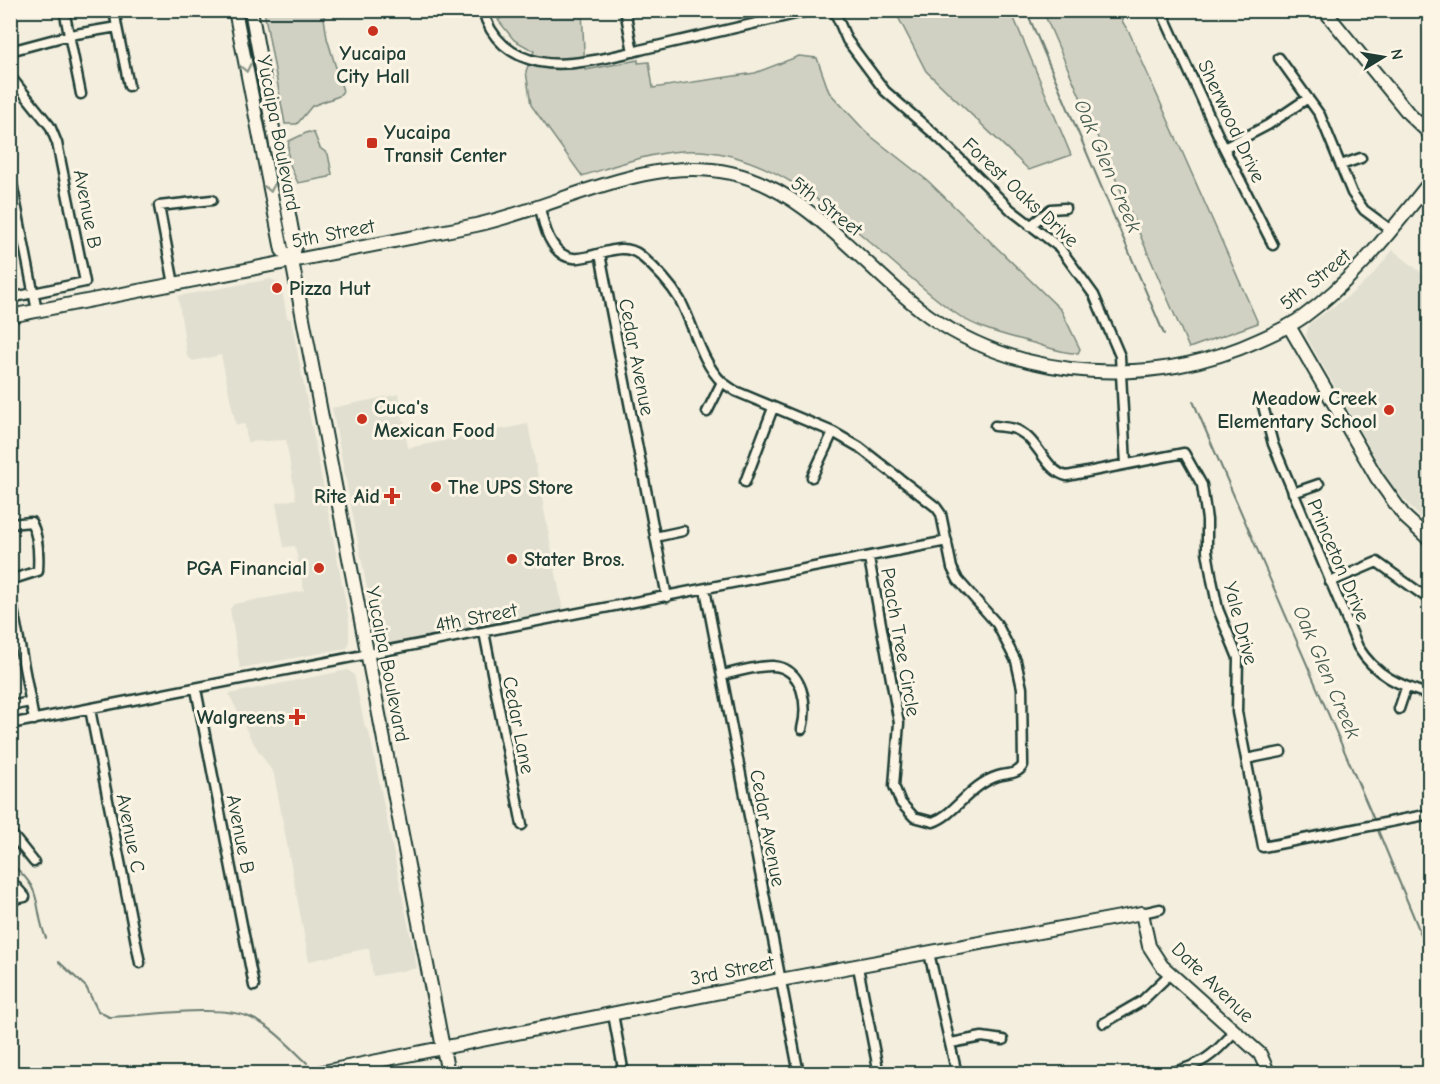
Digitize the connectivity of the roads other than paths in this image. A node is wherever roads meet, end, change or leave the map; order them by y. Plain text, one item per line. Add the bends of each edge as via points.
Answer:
1 (64, 10) edge
2 (114, 10) edge
3 (235, 10) edge
4 (251, 10) edge
5 (483, 10) edge
6 (625, 10) edge
7 (813, 10) edge
8 (834, 10) edge
9 (1324, 10) edge
10 (1163, 11) edge
11 (117, 27) junction
12 (69, 36) junction
13 (10, 51) edge
14 (633, 51) junction
15 (1279, 58) dead end
16 (10, 76) edge
17 (129, 86) dead end
18 (81, 94) dead end
19 (1308, 98) junction
20 (1430, 134) edge
21 (1224, 148) junction
22 (1361, 158) dead end
23 (1341, 165) junction
24 (10, 173) edge
25 (1430, 182) edge
26 (212, 200) dead end
27 (540, 208) junction
28 (1065, 208) dead end
29 (1030, 226) junction
30 (1391, 230) junction
31 (1273, 245) dead end
32 (600, 254) junction
33 (292, 261) junction
34 (174, 284) junction
35 (34, 293) junction
36 (10, 298) edge
37 (37, 311) junction
38 (10, 316) edge
39 (1289, 326) junction
40 (1122, 372) junction
41 (722, 382) junction
42 (1263, 402) dead end
43 (773, 408) junction
44 (707, 412) dead end
45 (995, 426) dead end
46 (833, 432) junction
47 (1126, 464) junction
48 (812, 477) dead end
49 (745, 482) dead end
50 (1318, 484) dead end
51 (1293, 493) junction
52 (10, 524) edge
53 (683, 531) dead end
54 (655, 537) junction
55 (1430, 540) edge
56 (947, 541) junction
57 (868, 558) junction
58 (10, 580) edge
59 (1330, 582) junction
60 (705, 590) junction
61 (10, 593) edge
62 (667, 597) junction
63 (1430, 600) edge
64 (484, 632) junction
65 (367, 656) junction
66 (722, 675) junction
67 (1406, 688) junction
68 (196, 689) junction
69 (1430, 695) edge
70 (30, 702) junction
71 (10, 706) edge
72 (90, 709) junction
73 (1399, 710) dead end
74 (34, 720) junction
75 (10, 724) edge
76 (802, 729) dead end
77 (1281, 752) dead end
78 (1246, 759) junction
79 (1430, 814) edge
80 (522, 825) dead end
81 (10, 832) edge
82 (34, 862) dead end
83 (10, 880) edge
84 (10, 900) edge
85 (1160, 909) dead end
86 (1142, 913) junction
87 (929, 953) junction
88 (140, 963) dead end
89 (858, 967) junction
90 (1170, 974) junction
91 (780, 980) junction
92 (254, 986) dead end
93 (613, 1014) junction
94 (1104, 1023) dead end
95 (1234, 1031) junction
96 (1003, 1040) dead end
97 (951, 1043) junction
98 (443, 1047) junction
99 (1169, 1073) edge
100 (313, 1074) edge
101 (448, 1074) edge
102 (624, 1074) edge
103 (798, 1074) edge
104 (879, 1074) edge
105 (957, 1074) edge
106 (1269, 1074) edge

1 - 12 street
2 - 11 street
3 -> 33 main road, Yucaipa Boulevard via 282,250
4 - 33 main road, Yucaipa Boulevard via 295,247
5 - 14 street via 494,36 508,49 537,62 571,62
6 - 14 street
7 - 14 street
8 - 29 street, Forest Oaks Drive via 847,40 885,91
9 - 20 main road
10 - 21 street, Sherwood Drive
11 - 12 street
11 - 17 street
12 - 13 street
12 - 18 street
15 - 19 street
16 - 35 street, Avenue B via 50,126 57,143 85,282
19 - 21 street
19 - 23 street via 1320,115
21 - 31 street, Sherwood Drive
22 - 23 street
23 - 30 street via 1364,210
24 - 35 street
25 - 30 main road, 5th Street
26 - 34 street via 159,206
27 - 32 street via 548,237 558,251 576,259
27 - 33 main road, 5th Street via 477,225
27 - 40 main road, 5th Street via 621,180 664,170 693,168 733,173 772,188 798,204 929,316 964,336 1028,360
28 - 29 street via 1051,209
29 - 40 street, Forest Oaks Drive via 1059,247 1094,295 1117,345
30 - 39 main road, 5th Street via 1339,289
32 - 41 street via 628,248 640,256 674,292 712,370
32 - 54 street, Cedar Avenue
33 - 34 main road, 5th Street
33 - 65 main road, Yucaipa Boulevard
34 - 37 main road, 5th Street
35 - 36 street
35 - 37 street
37 - 38 main road, 5th Street
39 - 40 main road, 5th Street via 1209,358
39 - 55 main road via 1377,478 1405,517
40 - 47 street, Forest Oaks Drive
41 - 43 street
41 - 44 street
42 - 51 street, Princeton Drive via 1266,426
43 - 46 street
43 - 49 street
45 - 47 street, Yale Drive via 1018,430 1034,442 1059,474 1067,476
46 - 48 street
46 - 56 street via 859,447 936,507
47 - 78 street, Yale Drive via 1184,453 1202,485 1206,551 1218,609 1238,658 1237,712
50 - 51 street
51 - 59 street, Princeton Drive
52 - 58 street via 31,522 39,571
53 - 54 street
54 - 62 street, Cedar Avenue
56 - 57 street, 4th Street
56 - 57 street, Peach Tree Circle via 958,580 997,624 1016,661 1022,688 1024,760 1021,770 979,785 933,822 914,818 901,803 894,786 899,723
57 - 60 street, 4th Street
59 - 63 street via 1377,562
59 - 67 street, Princeton Drive via 1368,663 1382,676
60 - 62 street, 4th Street
60 - 66 street, Cedar Avenue
61 - 70 street
62 - 64 street, 4th Street
64 - 65 street, 4th Street
64 - 80 street, Cedar Lane
65 - 68 street, 4th Street
65 - 98 main road, Yucaipa Boulevard
66 - 76 street via 772,666 790,672 804,699
66 - 91 street, Cedar Avenue
67 - 69 street, Princeton Drive
67 - 73 street
68 - 72 street, 4th Street
68 - 92 street, Avenue B
70 - 71 street
70 - 74 street
72 - 74 street, 4th Street
72 - 88 street, Avenue C
74 - 75 street, 4th Street
77 - 78 street
78 - 79 street, Yale Drive via 1263,847
81 - 82 street
83 - 84 street via 25,897
85 - 86 street, 3rd Street
86 - 87 main road, 3rd Street
86 - 90 main road, Date Avenue via 1149,946
87 - 89 main road, 3rd Street
87 - 97 street
89 - 91 main road, 3rd Street
89 - 104 street
90 - 94 street via 1142,1001
90 - 95 main road, Date Avenue
91 - 93 main road, 3rd Street
91 - 103 street, Cedar Avenue
93 - 98 main road, 3rd Street
93 - 102 street
95 - 99 street via 1197,1066
95 - 106 main road, Date Avenue via 1260,1054
96 - 97 street via 982,1037
97 - 105 street
98 - 100 main road, 3rd Street
98 - 101 main road, Yucaipa Boulevard

